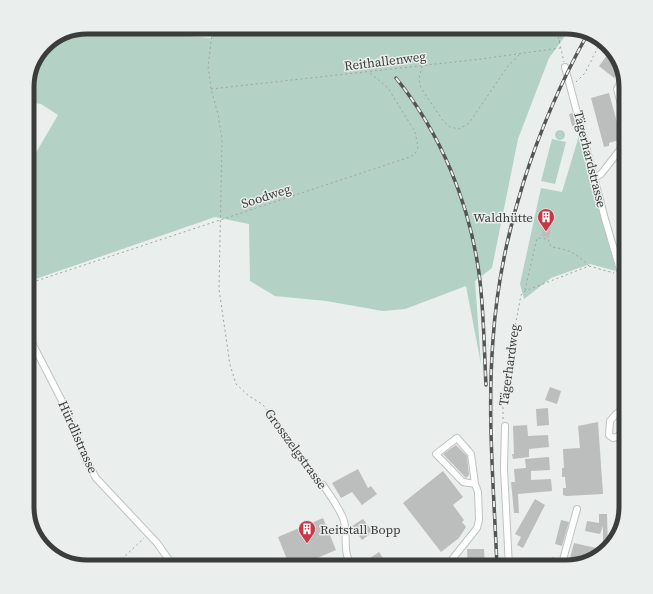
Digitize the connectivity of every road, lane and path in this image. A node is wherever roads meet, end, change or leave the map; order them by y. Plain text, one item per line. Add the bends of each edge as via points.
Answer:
1 (212, 34) edge
2 (557, 34) edge
3 (562, 34) edge
4 (559, 43) junction
5 (599, 45) edge
6 (560, 48) junction
7 (521, 53) junction
8 (422, 65) junction
9 (565, 67) joint
10 (369, 72) junction
11 (619, 83) edge
12 (571, 86) junction
13 (211, 89) junction
14 (619, 97) edge
15 (619, 151) edge
16 (595, 178) junction
17 (220, 221) junction
18 (589, 266) junction
19 (619, 271) edge
20 (619, 275) edge
21 (34, 282) edge
22 (524, 291) junction
23 (34, 347) edge
24 (505, 426) joint
25 (475, 484) junction
26 (323, 485) joint
27 (577, 509) dead end
28 (149, 533) junction
29 (120, 560) edge
30 (170, 560) edge
31 (349, 560) edge
32 (452, 560) edge
33 (509, 560) edge
34 (562, 560) edge

1 - 13 path, Grosszelgstrasse via 208,66
2 - 4 path
3 - 4 path
4 - 6 path
5 - 12 path via 585,73
6 - 7 path, Reithallenweg
6 - 9 path
7 - 8 path, Reithallenweg
7 - 8 path via 508,66 469,123 459,129 444,122 421,88 419,79
8 - 10 path, Reithallenweg
9 - 12 street, Tägerhardstrasse
10 - 13 path, Reithallenweg
10 - 17 path, Soodweg via 388,88 416,132 418,142 415,154
11 - 14 street
12 - 16 street, Tägerhardstrasse
13 - 17 path, Grosszelgstrasse via 222,133
15 - 16 street
16 - 19 street, Tägerhardstrasse
17 - 21 path, Soodweg
17 - 26 path, Grosszelgstrasse via 219,289 232,376 241,390 262,404 273,416
18 - 20 path
18 - 22 path
18 - 22 path, Tägerhardweg via 565,248 551,247 548,239 537,238
22 - 24 path, Tägerhardweg via 521,295 507,369 502,414
23 - 28 street, Hürdlistrasse via 62,401 90,469
24 - 33 street via 504,469
25 - 25 street via 472,454 456,438 436,454 463,482
25 - 32 street via 478,492 477,528
26 - 31 street, Grosszelgstrasse via 339,508 344,522 346,554
27 - 34 street
28 - 29 path
28 - 30 street, Hürdlistrasse

